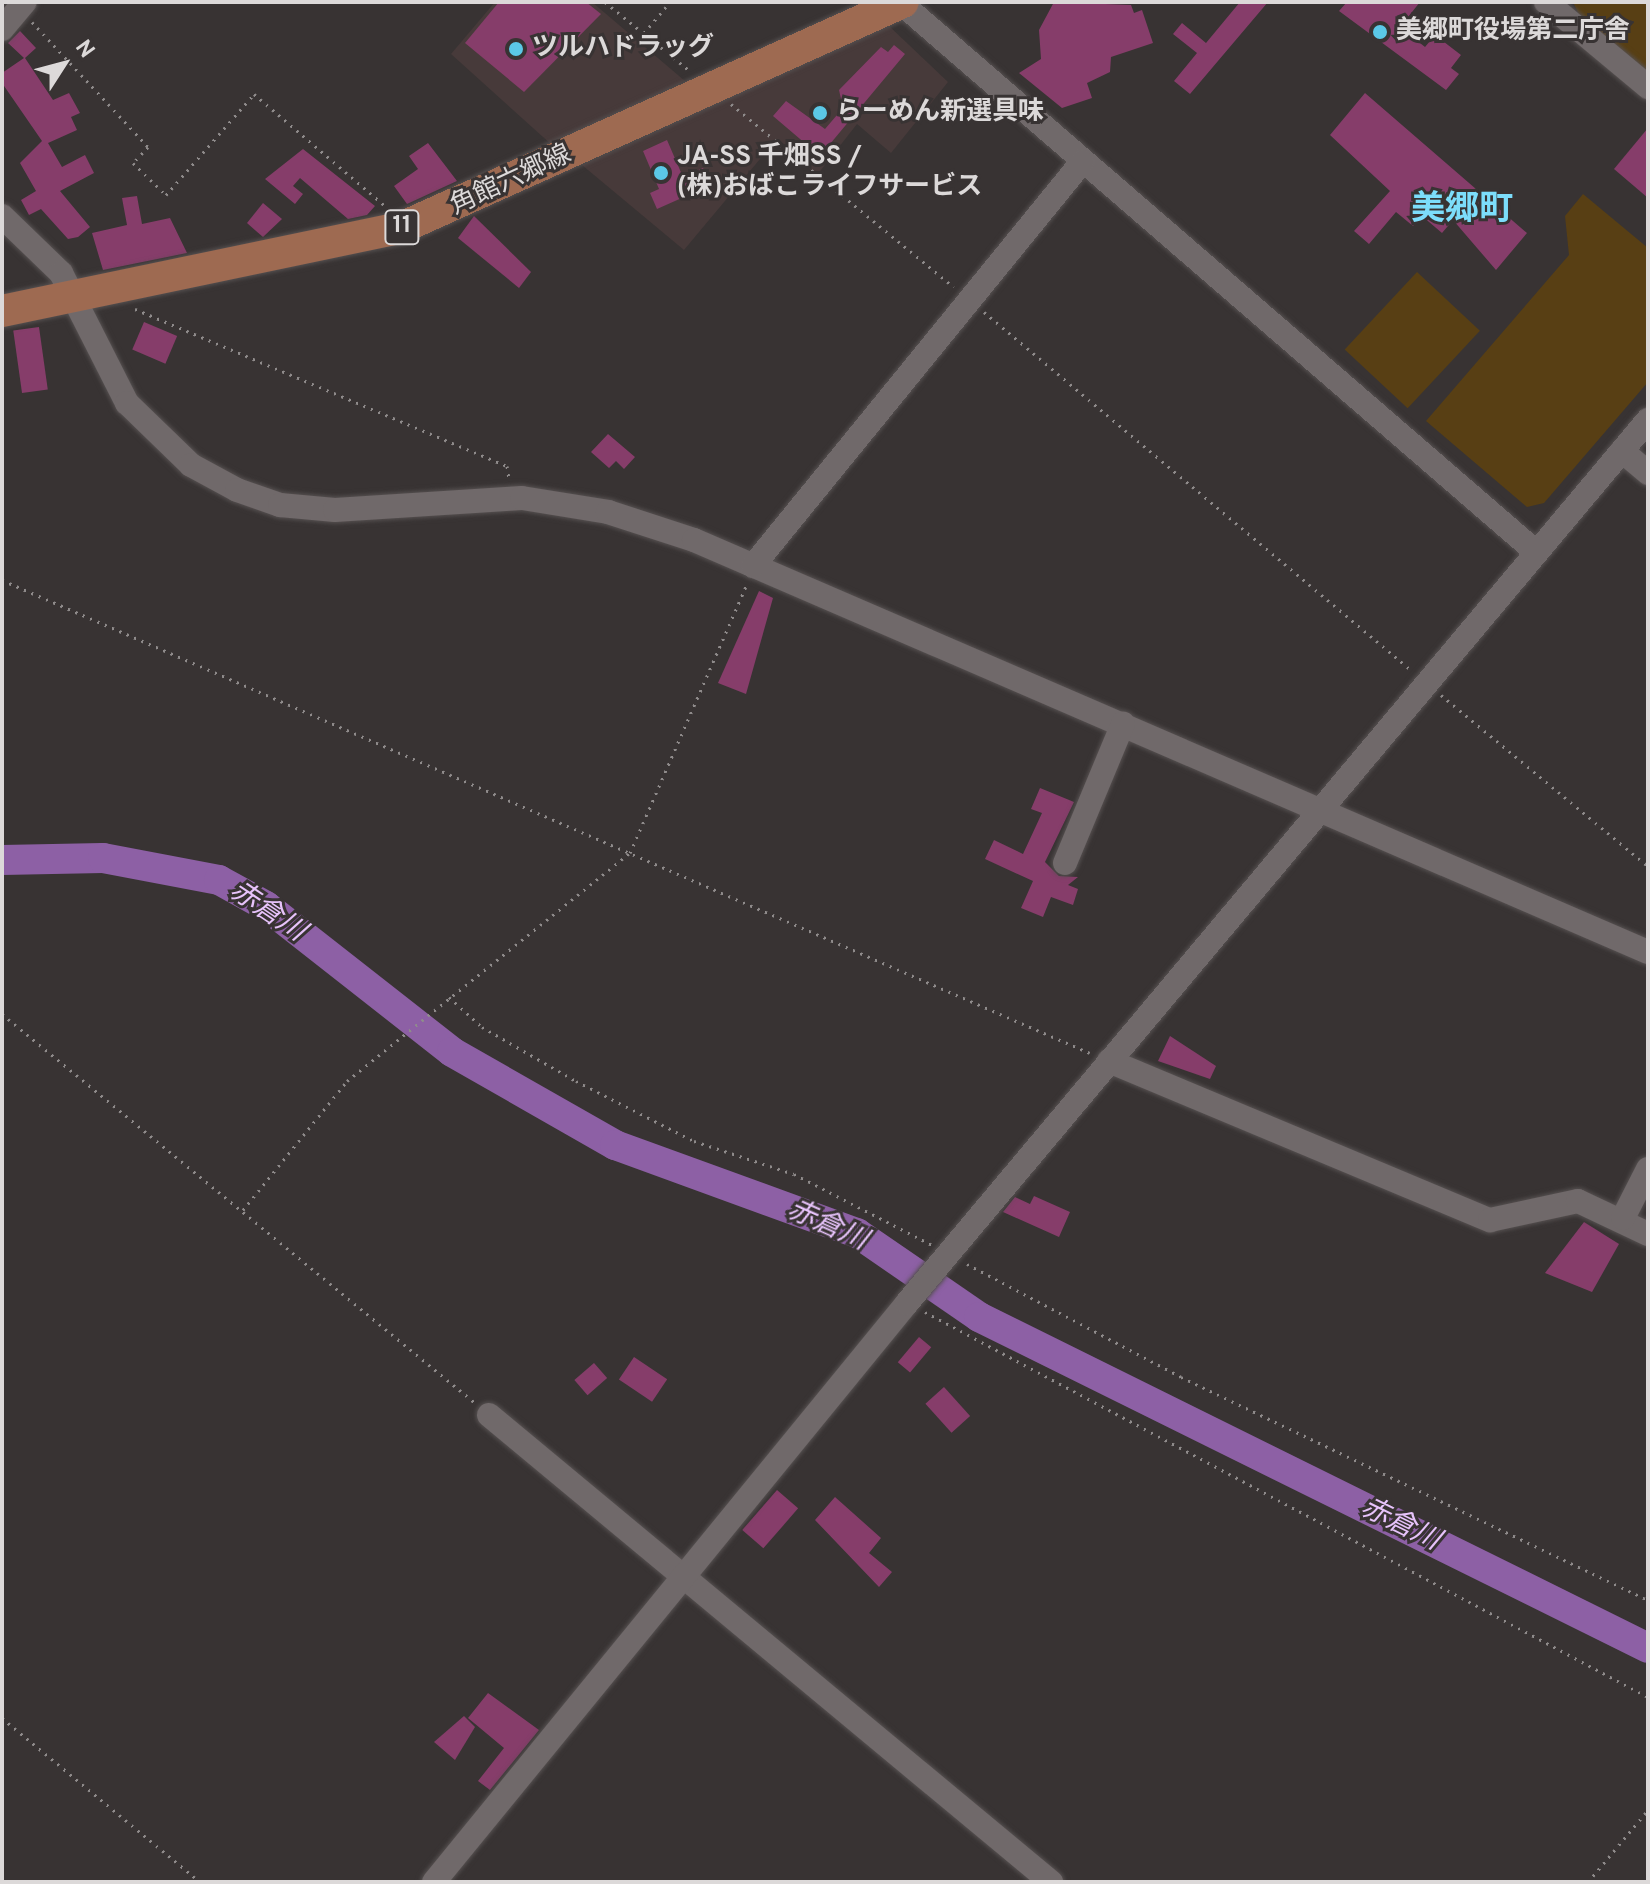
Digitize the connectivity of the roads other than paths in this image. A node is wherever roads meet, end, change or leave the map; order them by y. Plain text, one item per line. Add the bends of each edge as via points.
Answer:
1 (902, 2) edge
2 (1546, 2) edge
3 (22, 6) edge
4 (2, 29) edge
5 (1648, 87) edge
6 (1082, 162) junction
7 (2, 216) edge
8 (81, 293) junction
9 (2, 311) edge
10 (1648, 420) edge
11 (1622, 451) junction
12 (1648, 473) edge
13 (1536, 552) junction
14 (753, 566) junction
15 (1123, 724) junction
16 (1320, 809) junction
17 (1065, 863) dead end
18 (1648, 952) edge
19 (1109, 1061) junction
20 (1648, 1169) edge
21 (1623, 1218) junction
22 (1648, 1234) edge
23 (489, 1415) road end
24 (684, 1578) junction
25 (434, 1882) edge
26 (1051, 1882) edge

1 - 6 street
1 - 8 main road, 角館六郷線 / 11 via 403,227
2 - 5 street
3 - 4 street
6 - 13 street
6 - 14 street
7 - 8 street
8 - 9 main road, 角館六郷線 / 11
8 - 14 street via 101,363 137,415 191,465 237,490 280,505 335,510 509,498 608,512
10 - 11 street
11 - 12 street
11 - 13 street
13 - 16 street
14 - 15 street
15 - 16 street
15 - 17 street
16 - 18 street
16 - 19 street
19 - 21 street via 1490,1220 1578,1201
19 - 24 street
20 - 21 street
21 - 22 street
23 - 24 street
24 - 25 street
24 - 26 street

